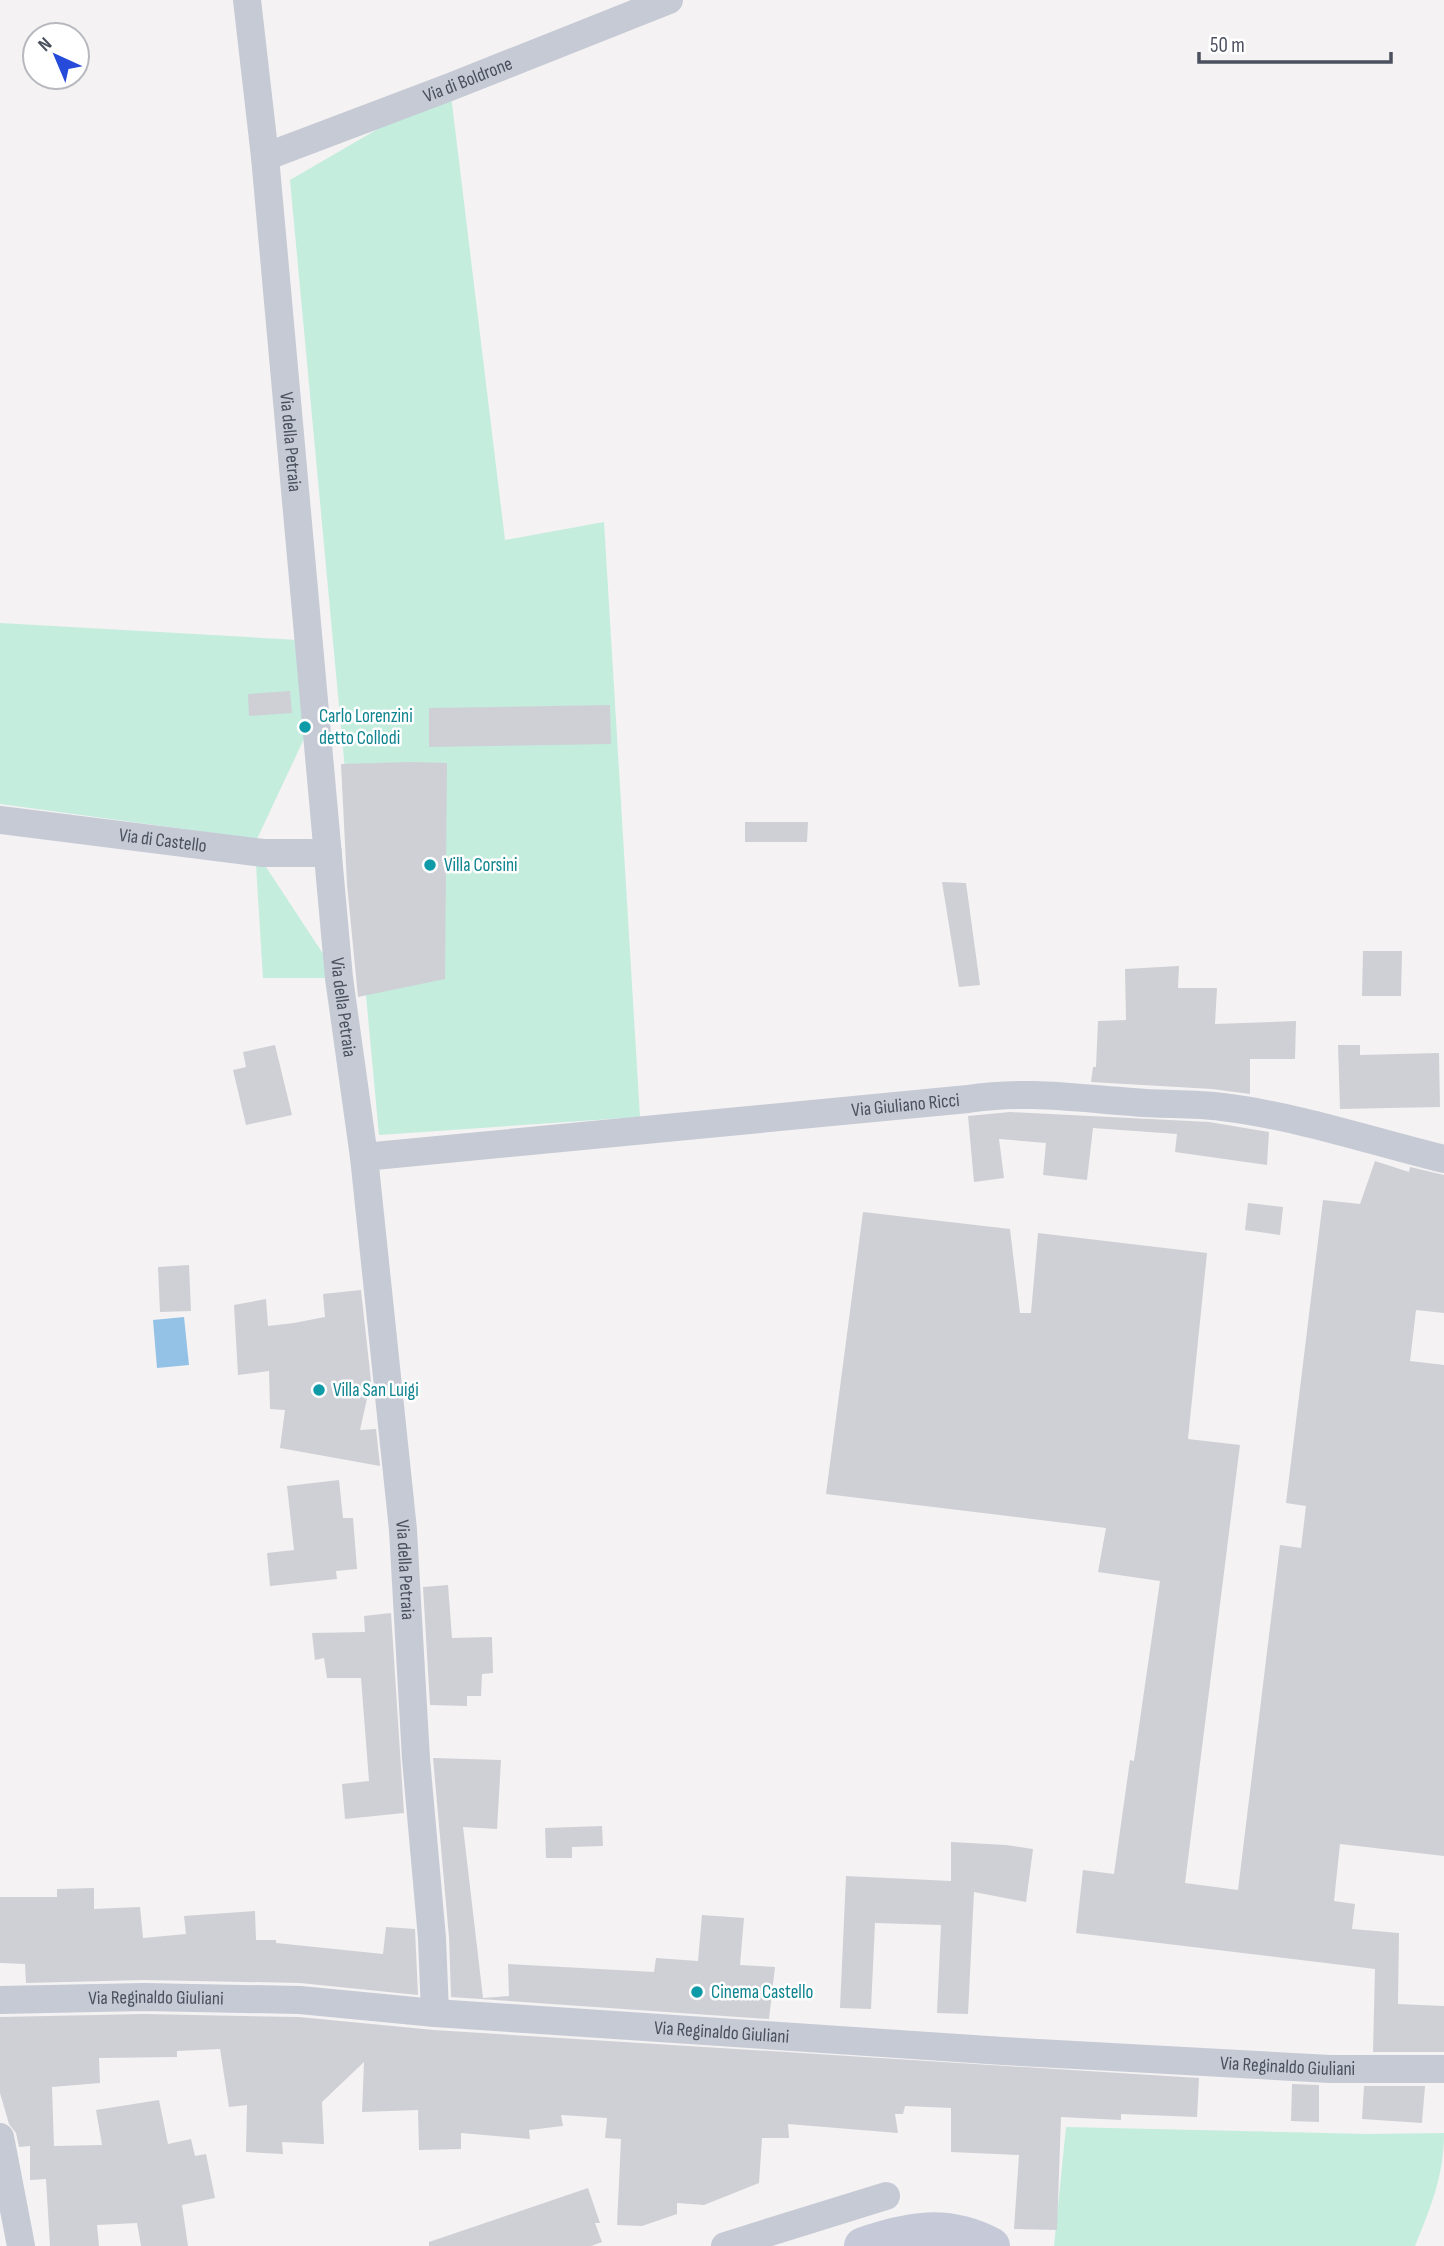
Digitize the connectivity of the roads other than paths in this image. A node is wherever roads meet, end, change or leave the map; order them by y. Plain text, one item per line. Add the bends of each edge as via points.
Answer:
1 (247, 0) edge
2 (668, 0) edge
3 (265, 157) junction
4 (0, 820) edge
5 (328, 853) junction
6 (364, 1157) junction
7 (1444, 1159) edge
8 (0, 2000) edge
9 (435, 2013) junction
10 (1444, 2069) edge
11 (0, 2137) edge
12 (3, 2172) edge
13 (886, 2196) dead end
14 (21, 2246) edge
15 (725, 2246) edge
16 (863, 2246) edge
17 (991, 2246) edge

1 - 3 street, Via della Petraia
2 - 3 street, Via di Boldrone
3 - 5 street, Via della Petraia
4 - 5 street, Via di Castello via 263,853
5 - 6 street, Via della Petraia via 339,978
6 - 7 street, Via Giuliano Ricci via 1000,1094 1039,1094 1248,1111
6 - 9 street, Via della Petraia via 403,1530
8 - 9 street, Via Reginaldo Giuliani via 261,1998
9 - 10 street, Via Reginaldo Giuliani via 1003,2051 1330,2068
11 - 12 street
12 - 14 street
13 - 15 street
16 - 17 main road via 925,2231 954,2232

